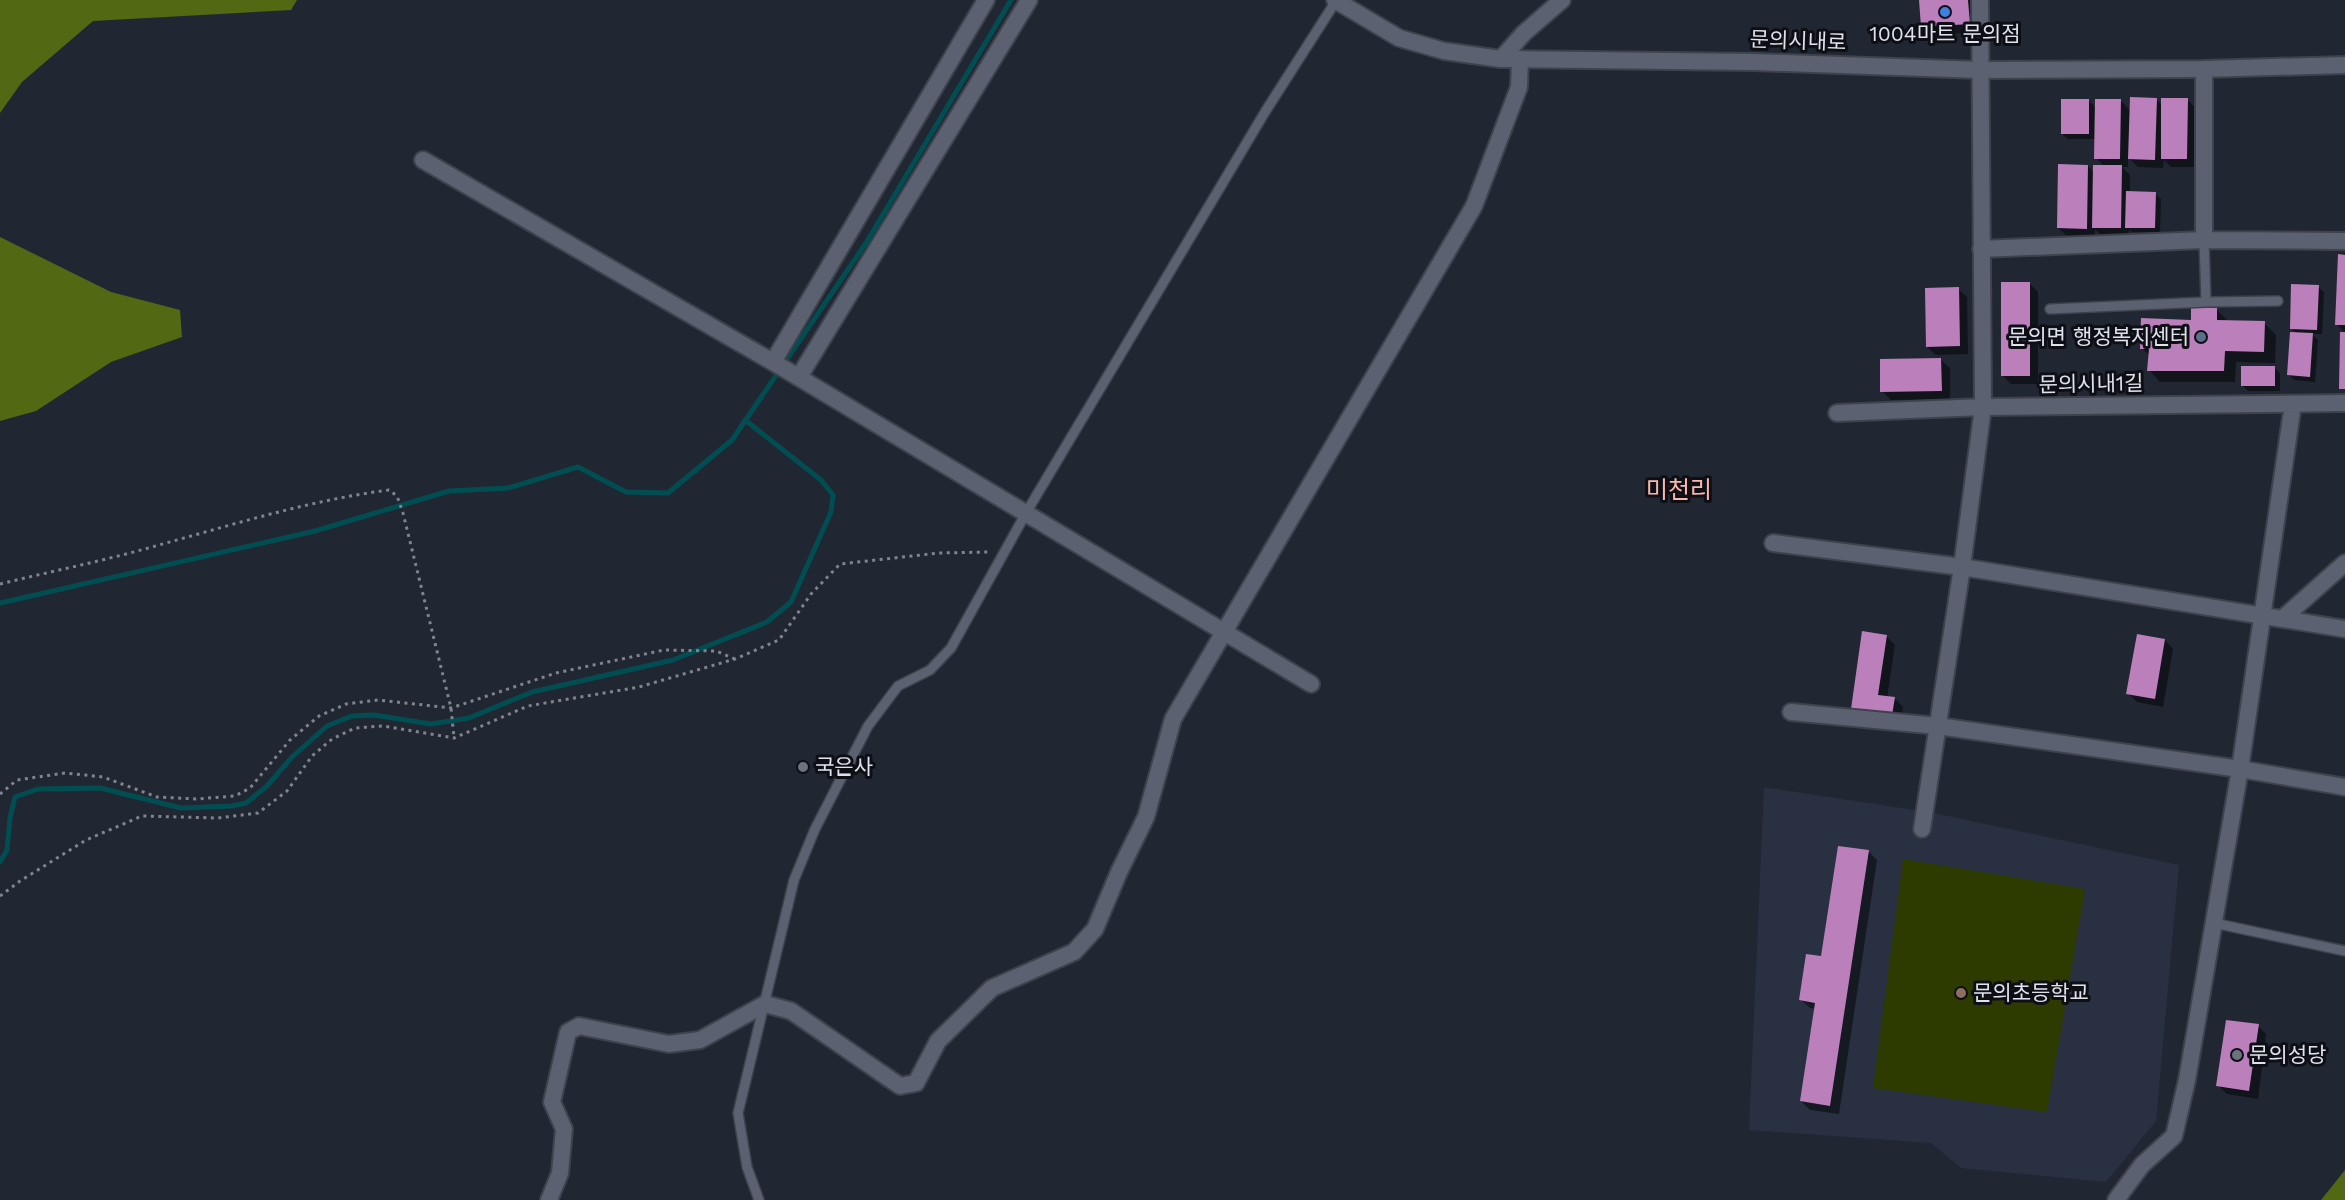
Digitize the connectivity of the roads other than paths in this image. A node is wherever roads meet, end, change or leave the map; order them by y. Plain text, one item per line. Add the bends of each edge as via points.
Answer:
1 (986, 0) edge
2 (1029, 0) edge
3 (1336, 0) edge
4 (1562, 0) edge
5 (1980, 0) edge
6 (1501, 59) junction
7 (1520, 59) junction
8 (2345, 65) edge
9 (2204, 69) junction
10 (1980, 70) junction
11 (423, 160) dead end
12 (2204, 240) junction
13 (2345, 241) edge
14 (1981, 249) junction
15 (2278, 301) dead end
16 (2206, 302) junction
17 (2050, 309) dead end
18 (775, 363) junction
19 (796, 376) junction
20 (2345, 403) edge
21 (2293, 404) junction
22 (1983, 407) junction
23 (1837, 413) dead end
24 (1026, 513) junction
25 (1773, 543) dead end
26 (2345, 563) edge
27 (1962, 567) junction
28 (2261, 616) junction
29 (2282, 619) junction
30 (2345, 629) edge
31 (1224, 633) junction
32 (1311, 684) dead end
33 (1791, 712) dead end
34 (1938, 726) junction
35 (2240, 769) junction
36 (2345, 787) edge
37 (1922, 829) dead end
38 (2214, 923) junction
39 (2345, 951) edge
40 (765, 1004) junction
41 (549, 1200) edge
42 (759, 1200) edge
43 (2116, 1200) edge

1 - 18 street
2 - 19 street
3 - 6 street, 문의시내로 via 1399,38 1444,51
3 - 24 lane
4 - 6 street
5 - 10 street
6 - 7 street, 문의시내로
7 - 10 street, 문의시내로
7 - 31 street via 1519,87 1474,206
8 - 9 street, 문의시내로
9 - 10 street, 문의시내로
9 - 12 street
10 - 14 street
11 - 18 street
12 - 13 street
12 - 14 street
12 - 16 lane
14 - 22 street
15 - 16 lane
16 - 17 lane
18 - 19 street
19 - 24 street
20 - 21 street, 문의시내1길
21 - 22 street, 문의시내1길
21 - 28 street
22 - 23 street, 문의시내1길
22 - 27 street
24 - 31 street
24 - 40 lane via 951,648 930,670 898,686 868,726 815,829 794,880
25 - 27 street
26 - 29 street
27 - 28 street
27 - 34 street
28 - 29 street
28 - 35 street
29 - 30 street
31 - 32 street
31 - 40 street via 1173,719 1146,817 1095,929 1074,952 992,988 938,1041 916,1083 900,1086 791,1011
33 - 34 street
34 - 35 street
34 - 37 street
35 - 36 street
35 - 38 street
38 - 39 lane
38 - 43 street via 2174,1136 2142,1165
40 - 41 street via 700,1040 669,1044 579,1026 568,1032 552,1102 564,1129 560,1173
40 - 42 lane via 738,1113 747,1167

